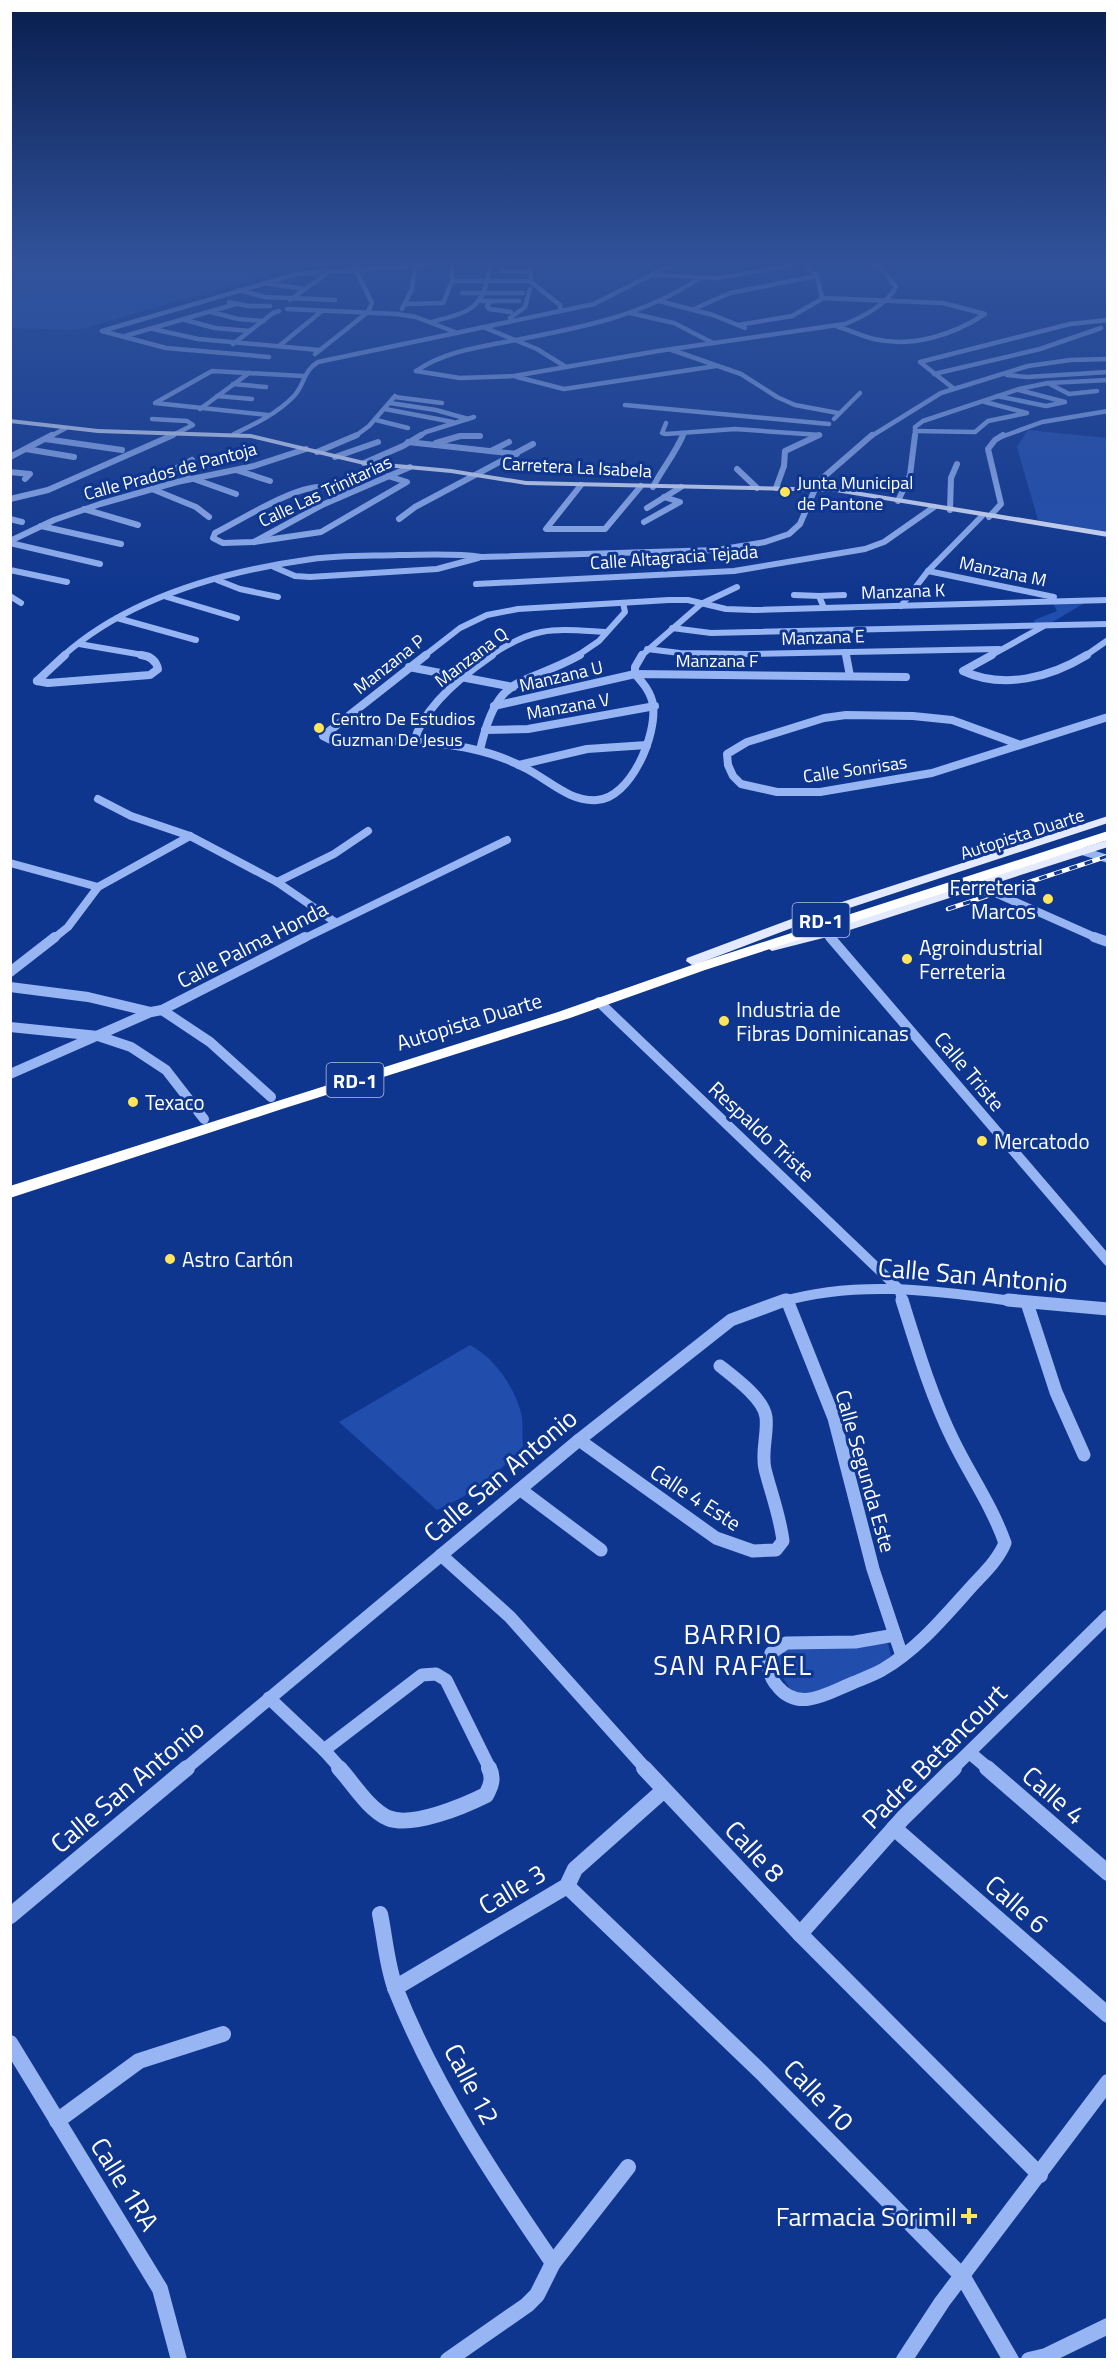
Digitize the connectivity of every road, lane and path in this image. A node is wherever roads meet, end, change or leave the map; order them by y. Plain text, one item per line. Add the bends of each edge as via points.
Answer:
1 (204, 376) edge
2 (245, 376) edge
3 (296, 376) edge
4 (303, 376) joint
5 (450, 376) edge
6 (514, 376) joint
7 (653, 376) edge
8 (743, 376) edge
9 (936, 376) edge
10 (999, 376) edge
11 (1016, 376) edge
12 (1049, 376) edge
13 (1107, 380) edge
14 (1079, 381) junction
15 (1048, 383) junction
16 (233, 384) junction
17 (266, 387) dead end
18 (953, 388) junction
19 (1016, 390) junction
20 (860, 393) dead end
21 (217, 396) junction
22 (997, 396) junction
23 (252, 399) dead end
24 (982, 401) junction
25 (390, 403) junction
26 (442, 403) dead end
27 (625, 405) dead end
28 (200, 409) junction
29 (385, 409) junction
30 (1107, 411) edge
31 (838, 413) junction
32 (268, 415) junction
33 (152, 419) dead end
34 (376, 420) junction
35 (10, 421) edge
36 (457, 422) junction
37 (256, 423) junction
38 (666, 423) dead end
39 (829, 424) junction
40 (66, 428) junction
41 (408, 428) dead end
42 (915, 431) junction
43 (180, 432) junction
44 (234, 434) junction
45 (683, 434) junction
46 (245, 435) junction
47 (820, 435) junction
48 (45, 439) junction
49 (378, 442) dead end
50 (408, 442) junction
51 (509, 442) dead end
52 (533, 444) dead end
53 (431, 445) junction
54 (452, 447) junction
55 (306, 448) junction
56 (26, 449) junction
57 (122, 450) dead end
58 (491, 451) junction
59 (317, 452) junction
60 (517, 454) junction
61 (10, 457) edge
62 (74, 457) dead end
63 (334, 457) junction
64 (192, 460) dead end
65 (364, 463) junction
66 (957, 464) dead end
67 (410, 467) junction
68 (737, 469) dead end
69 (236, 470) junction
70 (10, 472) edge
71 (476, 474) junction
72 (388, 476) junction
73 (25, 479) dead end
74 (192, 479) junction
75 (270, 481) dead end
76 (581, 485) junction
77 (642, 486) junction
78 (653, 486) junction
79 (681, 487) junction
80 (757, 488) junction
81 (776, 488) junction
82 (152, 489) junction
83 (814, 489) junction
84 (236, 494) dead end
85 (347, 494) junction
86 (664, 497) junction
87 (10, 499) edge
88 (898, 501) junction
89 (933, 507) junction
90 (647, 508) dead end
91 (84, 509) junction
92 (950, 510) junction
93 (986, 516) junction
94 (209, 517) dead end
95 (10, 519) edge
96 (399, 519) dead end
97 (22, 522) dead end
98 (644, 522) dead end
99 (138, 525) dead end
100 (41, 526) junction
101 (1107, 535) edge
102 (10, 542) edge
103 (253, 542) junction
104 (121, 544) dead end
105 (481, 557) junction
106 (100, 564) dead end
107 (274, 567) junction
108 (10, 570) edge
109 (20, 571) junction
110 (928, 571) junction
111 (10, 577) edge
112 (217, 580) junction
113 (67, 582) dead end
114 (476, 584) dead end
115 (737, 587) dead end
116 (844, 595) dead end
117 (10, 596) edge
118 (794, 596) dead end
119 (820, 596) junction
120 (166, 597) junction
121 (278, 597) dead end
122 (1071, 600) junction
123 (1107, 600) edge
124 (21, 603) dead end
125 (623, 603) junction
126 (701, 604) junction
127 (901, 606) junction
128 (824, 608) junction
129 (117, 618) junction
130 (237, 618) dead end
131 (1107, 624) edge
132 (1047, 625) junction
133 (672, 628) junction
134 (606, 632) junction
135 (196, 640) dead end
136 (1107, 640) edge
137 (79, 644) junction
138 (647, 649) junction
139 (999, 649) junction
140 (845, 652) junction
141 (409, 667) junction
142 (635, 674) junction
143 (850, 676) junction
144 (906, 677) dead end
145 (464, 678) junction
146 (513, 687) junction
147 (494, 706) junction
148 (655, 706) junction
149 (1107, 717) edge
150 (485, 730) junction
151 (414, 742) junction
152 (1018, 744) junction
153 (647, 746) junction
154 (480, 750) junction
155 (519, 765) junction
156 (98, 799) dead end
157 (1107, 819) edge
158 (1107, 827) edge
159 (368, 831) dead end
160 (1107, 835) edge
161 (190, 836) junction
162 (507, 840) dead end
163 (1107, 843) edge
164 (1082, 851) junction
165 (1107, 859) edge
166 (10, 863) edge
167 (277, 882) junction
168 (952, 882) junction
169 (975, 884) junction
170 (98, 887) junction
171 (335, 922) junction
172 (827, 933) junction
173 (1107, 942) edge
174 (696, 964) junction
175 (10, 972) edge
176 (10, 987) edge
177 (599, 1002) junction
178 (162, 1010) junction
179 (151, 1012) junction
180 (10, 1027) edge
181 (98, 1036) junction
182 (10, 1074) edge
183 (271, 1097) junction
184 (204, 1119) junction
185 (10, 1181) edge
186 (10, 1192) edge
187 (1107, 1261) edge
188 (898, 1289) junction
189 (786, 1299) junction
190 (1028, 1303) junction
191 (1107, 1309) edge
192 (720, 1366) dead end
193 (579, 1440) junction
194 (1084, 1455) dead end
195 (521, 1490) junction
196 (601, 1550) dead end
197 (441, 1555) junction
198 (1107, 1616) edge
199 (895, 1635) junction
200 (902, 1656) junction
201 (269, 1698) junction
202 (324, 1750) junction
203 (970, 1753) junction
204 (664, 1790) junction
205 (894, 1828) junction
206 (1107, 1873) edge
207 (567, 1886) junction
208 (380, 1914) dead end
209 (10, 1916) edge
210 (800, 1934) junction
211 (395, 1988) junction
212 (1107, 2015) edge
213 (224, 2034) dead end
214 (10, 2043) edge
215 (1107, 2082) edge
216 (57, 2121) junction
217 (628, 2167) dead end
218 (1040, 2175) junction
219 (553, 2263) junction
220 (963, 2277) junction
221 (1107, 2326) edge
222 (179, 2360) edge
223 (448, 2360) edge
224 (904, 2360) edge
225 (1011, 2360) edge
226 (1029, 2360) edge

1 - 28 street via 155,403
2 - 16 street
3 - 4 street
4 - 32 street via 297,392
5 - 6 street
6 - 7 street via 564,389
8 - 31 street via 777,398
9 - 18 street
10 - 18 street
11 - 12 street
13 - 14 street
14 - 15 street
14 - 15 street via 1100,393 1069,394
15 - 19 street
16 - 17 street
16 - 21 street
18 - 83 street via 868,438
19 - 22 street
19 - 22 street via 1065,402 1046,406
20 - 31 street
21 - 23 street
21 - 28 street
22 - 24 street
24 - 42 street via 923,421
24 - 42 street via 1027,413 988,421 975,432
25 - 26 street via 395,396
25 - 29 street
25 - 36 street via 471,418
27 - 39 street
28 - 32 street
29 - 34 street
29 - 36 street
30 - 93 street via 1020,428 996,438 988,449 1001,504
31 - 39 street
32 - 37 street
33 - 43 street via 192,423
34 - 41 street
34 - 59 street via 355,438
35 - 40 main road, Carretera La Isabela
36 - 50 street
37 - 44 street
37 - 46 street
38 - 45 street via 662,433
39 - 47 street
40 - 43 main road, Carretera La Isabela
40 - 48 street
42 - 88 street via 912,474
43 - 44 main road, Carretera La Isabela
43 - 87 street via 48,490
44 - 46 main road, Carretera La Isabela
45 - 47 street via 735,429
45 - 78 street via 678,449
46 - 55 main road, Carretera La Isabela
47 - 81 street via 785,451
48 - 56 street
48 - 57 street
49 - 63 street
50 - 53 street
50 - 65 street
51 - 58 street
52 - 60 street
53 - 54 street
53 - 54 street via 460,436 480,436
54 - 58 street
55 - 59 main road, Carretera La Isabela
55 - 69 street, Calle Prados de Pantoja
56 - 61 street
56 - 62 street
58 - 60 street
59 - 63 main road, Carretera La Isabela
60 - 71 street
63 - 65 main road, Carretera La Isabela
64 - 74 street via 175,469
65 - 67 main road, Carretera La Isabela
66 - 92 street via 951,478
67 - 71 main road, Carretera La Isabela
67 - 72 street, Calle Las Trinitarias
68 - 80 street
69 - 74 street, Calle Prados de Pantoja
69 - 75 street
70 - 73 street via 31,475
71 - 76 main road, Carretera La Isabela via 526,483
71 - 96 street
72 - 85 street, Calle Las Trinitarias
72 - 103 street via 406,482 321,532
74 - 82 street, Calle Prados de Pantoja
74 - 84 street
76 - 77 main road, Carretera La Isabela
76 - 77 street via 546,530 605,529
77 - 78 main road, Carretera La Isabela
78 - 79 main road, Carretera La Isabela
79 - 80 main road, Carretera La Isabela
79 - 86 street
80 - 81 main road, Carretera La Isabela
81 - 83 main road, Carretera La Isabela
82 - 91 street, Calle Prados de Pantoja
82 - 94 street via 196,507
83 - 88 main road, Carretera La Isabela
83 - 105 street via 800,524 789,534 765,542 717,550
85 - 103 street, Calle Las Trinitarias
85 - 103 street via 314,488 263,508 213,536 223,543
86 - 90 street
86 - 98 street via 680,502
88 - 89 main road, Carretera La Isabela
89 - 92 main road, Carretera La Isabela
89 - 114 street, Calle Altagracia Tejada via 884,542 865,549 756,568
91 - 99 street
91 - 100 street, Calle Prados de Pantoja
92 - 93 main road, Carretera La Isabela
93 - 101 main road, Carretera La Isabela
93 - 110 street
95 - 97 street
100 - 102 street, Calle Prados de Pantoja
100 - 104 street
102 - 106 street
105 - 107 street via 313,559
105 - 107 street via 437,569 310,577 295,576
107 - 112 street
108 - 109 street
109 - 111 street
109 - 113 street
110 - 122 street, Manzana M
110 - 127 street
112 - 120 street
112 - 121 street
115 - 126 street
116 - 119 street
117 - 124 street
118 - 119 street
119 - 128 street
120 - 129 street
120 - 130 street
122 - 123 street, Manzana K
122 - 127 street, Manzana K
125 - 126 street, Manzana P via 688,600
125 - 134 street via 625,612
125 - 141 street, Manzana P via 518,609 487,615 460,628
126 - 128 street, Manzana K via 726,609
126 - 133 street
127 - 128 street, Manzana K
129 - 135 street
129 - 137 street
131 - 132 street
132 - 133 street via 711,633
132 - 139 street
133 - 138 street
134 - 145 street, Manzana Q via 556,629 530,633 509,643
134 - 146 street via 590,648
136 - 139 street via 1051,674 1038,677 975,677 963,671
137 - 137 street via 149,656 158,669 150,675 37,681
138 - 140 street, Manzana E via 692,654
138 - 142 street via 635,667
139 - 140 street, Manzana E
140 - 143 street
141 - 145 street
141 - 151 street, Manzana P via 323,736 327,740 352,742
142 - 143 street, Manzana F
142 - 147 street, Manzana U
142 - 148 street
143 - 144 street, Manzana F
145 - 146 street
145 - 151 street, Manzana Q via 431,707
146 - 147 street
147 - 150 street
148 - 150 street, Manzana V via 528,729
148 - 153 street
149 - 152 street, Calle Sonrisas
150 - 154 street
151 - 154 street, Manzana P
152 - 152 street, Calle Sonrisas via 932,773 798,793 741,784 730,771 727,754 747,742 824,717 846,715 952,720
153 - 155 street via 587,749
153 - 155 street, Manzana P via 635,772 608,798 599,800 579,798
154 - 155 street, Manzana P
156 - 161 street via 131,816
157 - 174 main road via 809,917
158 - 168 highway, Autopista Duarte / RD-1
159 - 167 street via 334,854
160 - 168 highway, Autopista Duarte / RD-1
161 - 167 street
161 - 170 street
162 - 171 street, Calle Palma Honda
163 - 164 main road
164 - 165 street
164 - 169 main road
166 - 170 street
167 - 171 street
168 - 174 highway, RD-1
169 - 172 main road
169 - 173 street
170 - 175 street via 68,927
171 - 178 street, Calle Palma Honda
172 - 174 main road
172 - 187 street, Calle Triste
174 - 177 highway, Autopista Duarte / RD-1
174 - 183 highway, Autopista Duarte / RD-1
176 - 179 street via 88,997
177 - 186 highway, Autopista Duarte / RD-1
177 - 188 street, Respaldo Triste
178 - 179 street, Calle Palma Honda
178 - 183 street via 210,1042
179 - 181 street, Calle Palma Honda
180 - 181 street
181 - 182 street, Calle Palma Honda
181 - 184 street via 130,1047 166,1070
183 - 184 highway, Autopista Duarte / RD-1
184 - 185 highway, Autopista Duarte / RD-1
188 - 189 street, Calle San Antonio via 848,1289
188 - 190 street, Calle San Antonio
188 - 200 street via 947,1429 1005,1543 997,1559 929,1634
189 - 193 street, Calle San Antonio via 731,1320
189 - 199 street, Calle Segunda Este via 834,1418 873,1569
190 - 191 street, Calle San Antonio
190 - 194 street via 1056,1392
192 - 193 street, Calle 4 Este via 758,1400 766,1418 764,1466 783,1541 776,1550 760,1552 716,1538
193 - 195 street, Calle San Antonio
195 - 196 street
195 - 197 street, Calle San Antonio
197 - 201 street, Calle San Antonio
197 - 204 street, Calle 8 via 510,1617
198 - 203 street, Padre Betancourt
199 - 200 street, Calle Segunda Este
199 - 200 street via 855,1641 786,1643 776,1647 769,1665 782,1694 800,1700 828,1695 882,1670
201 - 202 street
201 - 209 street, Calle San Antonio
202 - 202 street via 376,1810 401,1821 417,1820 474,1800 486,1795 491,1786 492,1774 446,1680 435,1674 422,1676
203 - 205 street, Padre Betancourt
203 - 206 street, Calle 4
204 - 207 street, Calle 3 via 575,1869
204 - 210 street, Calle 8
205 - 210 street, Padre Betancourt
205 - 212 street, Calle 6
207 - 211 street, Calle 3
207 - 220 street, Calle 10 via 762,2073
208 - 211 street, Calle 12
210 - 218 street, Calle 8
211 - 219 street, Calle 12 via 430,2062 490,2171
213 - 216 street via 139,2061
214 - 216 street, Calle 1RA
215 - 218 street
216 - 222 street, Calle 1RA via 160,2289
217 - 219 street
218 - 220 street
219 - 223 street via 537,2295 527,2305
220 - 224 street
220 - 225 street, Calle 10
221 - 226 street

